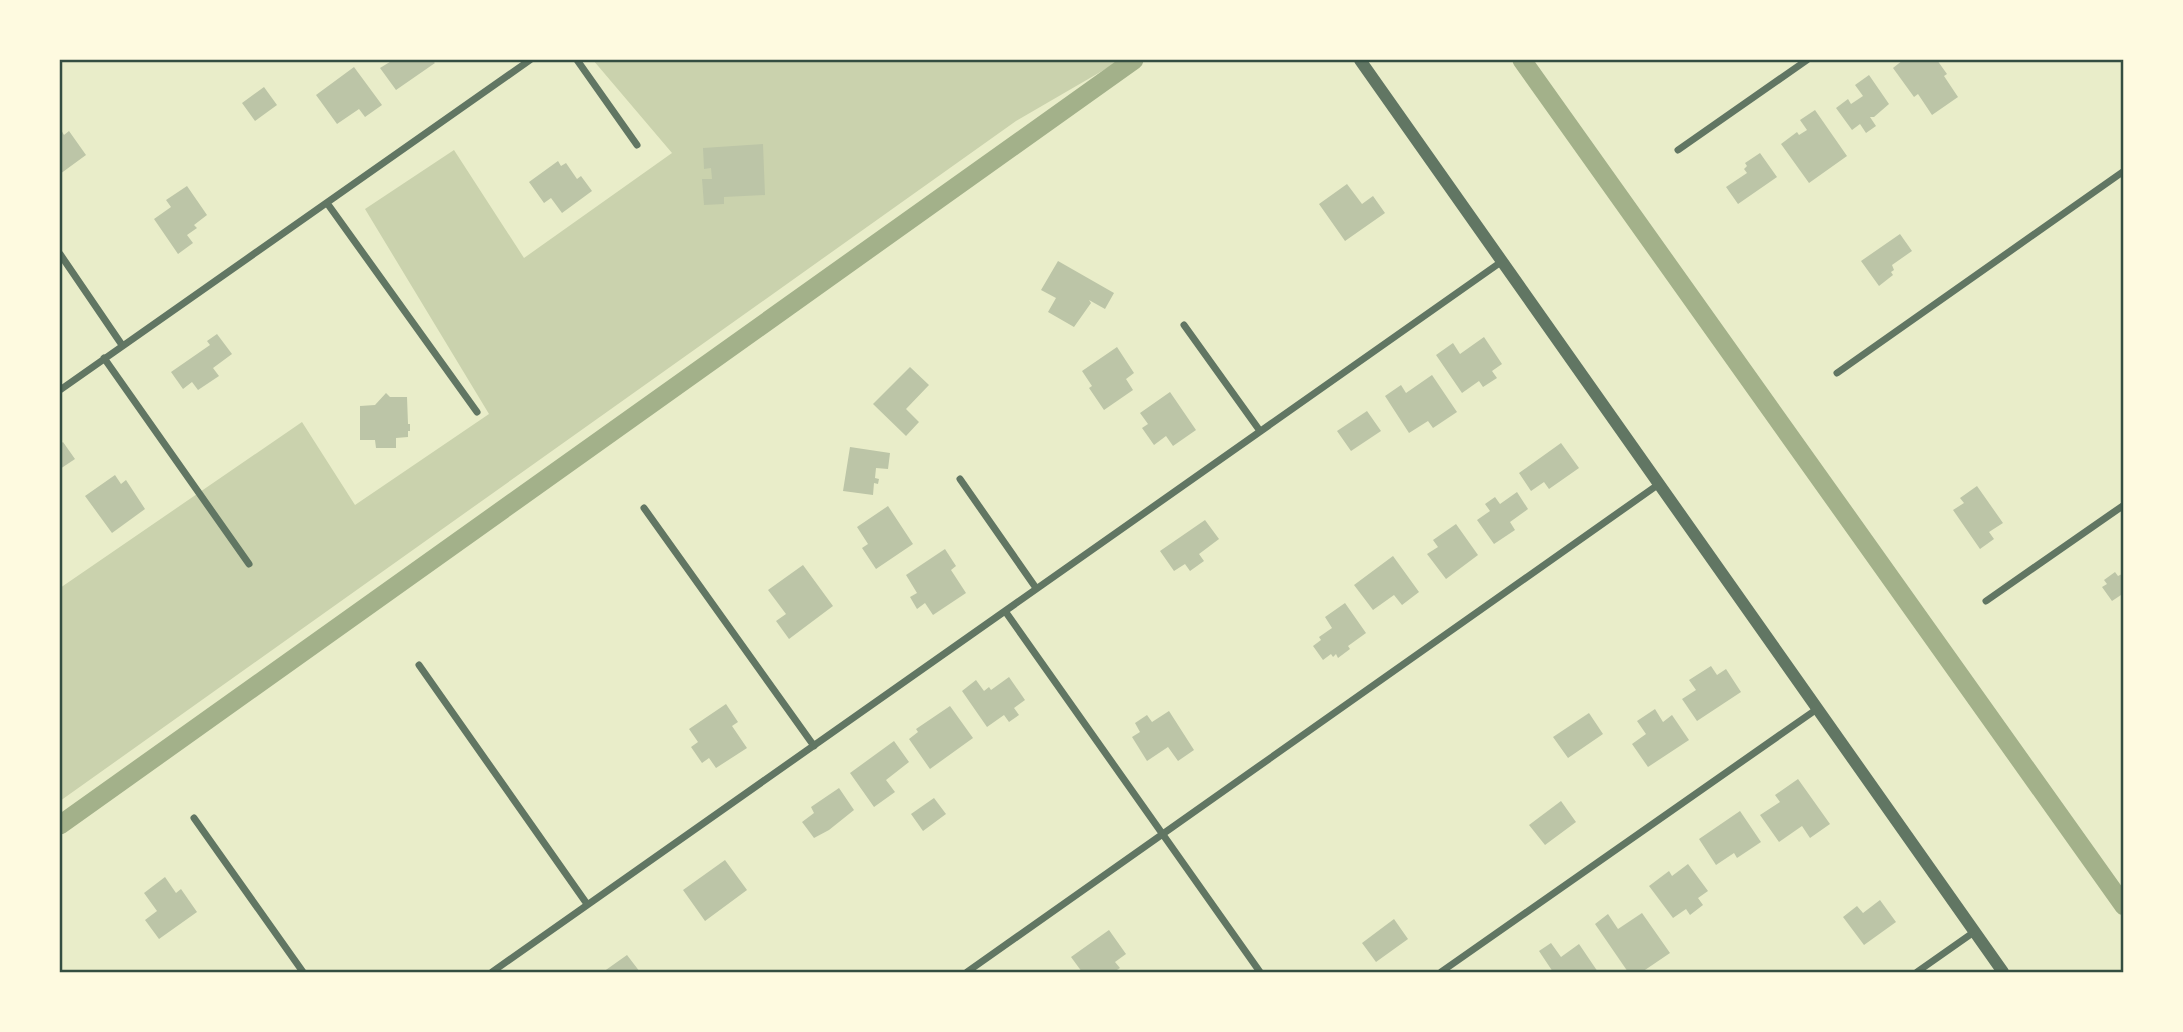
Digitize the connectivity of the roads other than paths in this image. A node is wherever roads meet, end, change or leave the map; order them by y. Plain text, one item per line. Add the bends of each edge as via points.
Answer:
1 (530, 60) edge
2 (577, 60) edge
3 (1360, 60) edge
4 (1807, 60) edge
5 (1794, 63) edge
6 (637, 145) dead end
7 (1678, 150) dead end
8 (2123, 171) edge
9 (327, 203) junction
10 (60, 254) edge
11 (1501, 261) junction
12 (1184, 325) dead end
13 (122, 345) junction
14 (104, 358) junction
15 (1837, 373) dead end
16 (60, 390) edge
17 (477, 412) dead end
18 (1259, 431) junction
19 (960, 479) dead end
20 (1659, 484) junction
21 (2123, 505) edge
22 (644, 508) dead end
23 (249, 564) dead end
24 (1036, 588) junction
25 (1986, 601) dead end
26 (1004, 611) junction
27 (419, 665) dead end
28 (1817, 709) junction
29 (814, 746) junction
30 (194, 818) dead end
31 (1162, 835) junction
32 (587, 904) junction
33 (1974, 932) junction
34 (303, 972) edge
35 (492, 972) edge
36 (967, 972) edge
37 (1260, 972) edge
38 (1441, 972) edge
39 (1917, 972) edge
40 (2003, 972) edge

1 - 9 street
2 - 6 street
3 - 11 street
4 - 5 street
5 - 7 street
8 - 15 street
9 - 13 street
9 - 17 street
10 - 13 street
11 - 18 street
11 - 20 street
12 - 18 street
13 - 14 street
14 - 16 street
14 - 23 street
18 - 24 street
19 - 24 street
20 - 28 street
20 - 31 street
21 - 25 street
22 - 29 street
24 - 26 street
26 - 29 street
26 - 31 street
27 - 32 street
28 - 33 street
28 - 38 street
29 - 32 street
30 - 34 street
31 - 36 street
31 - 37 street
32 - 35 street
33 - 39 street
33 - 40 street

